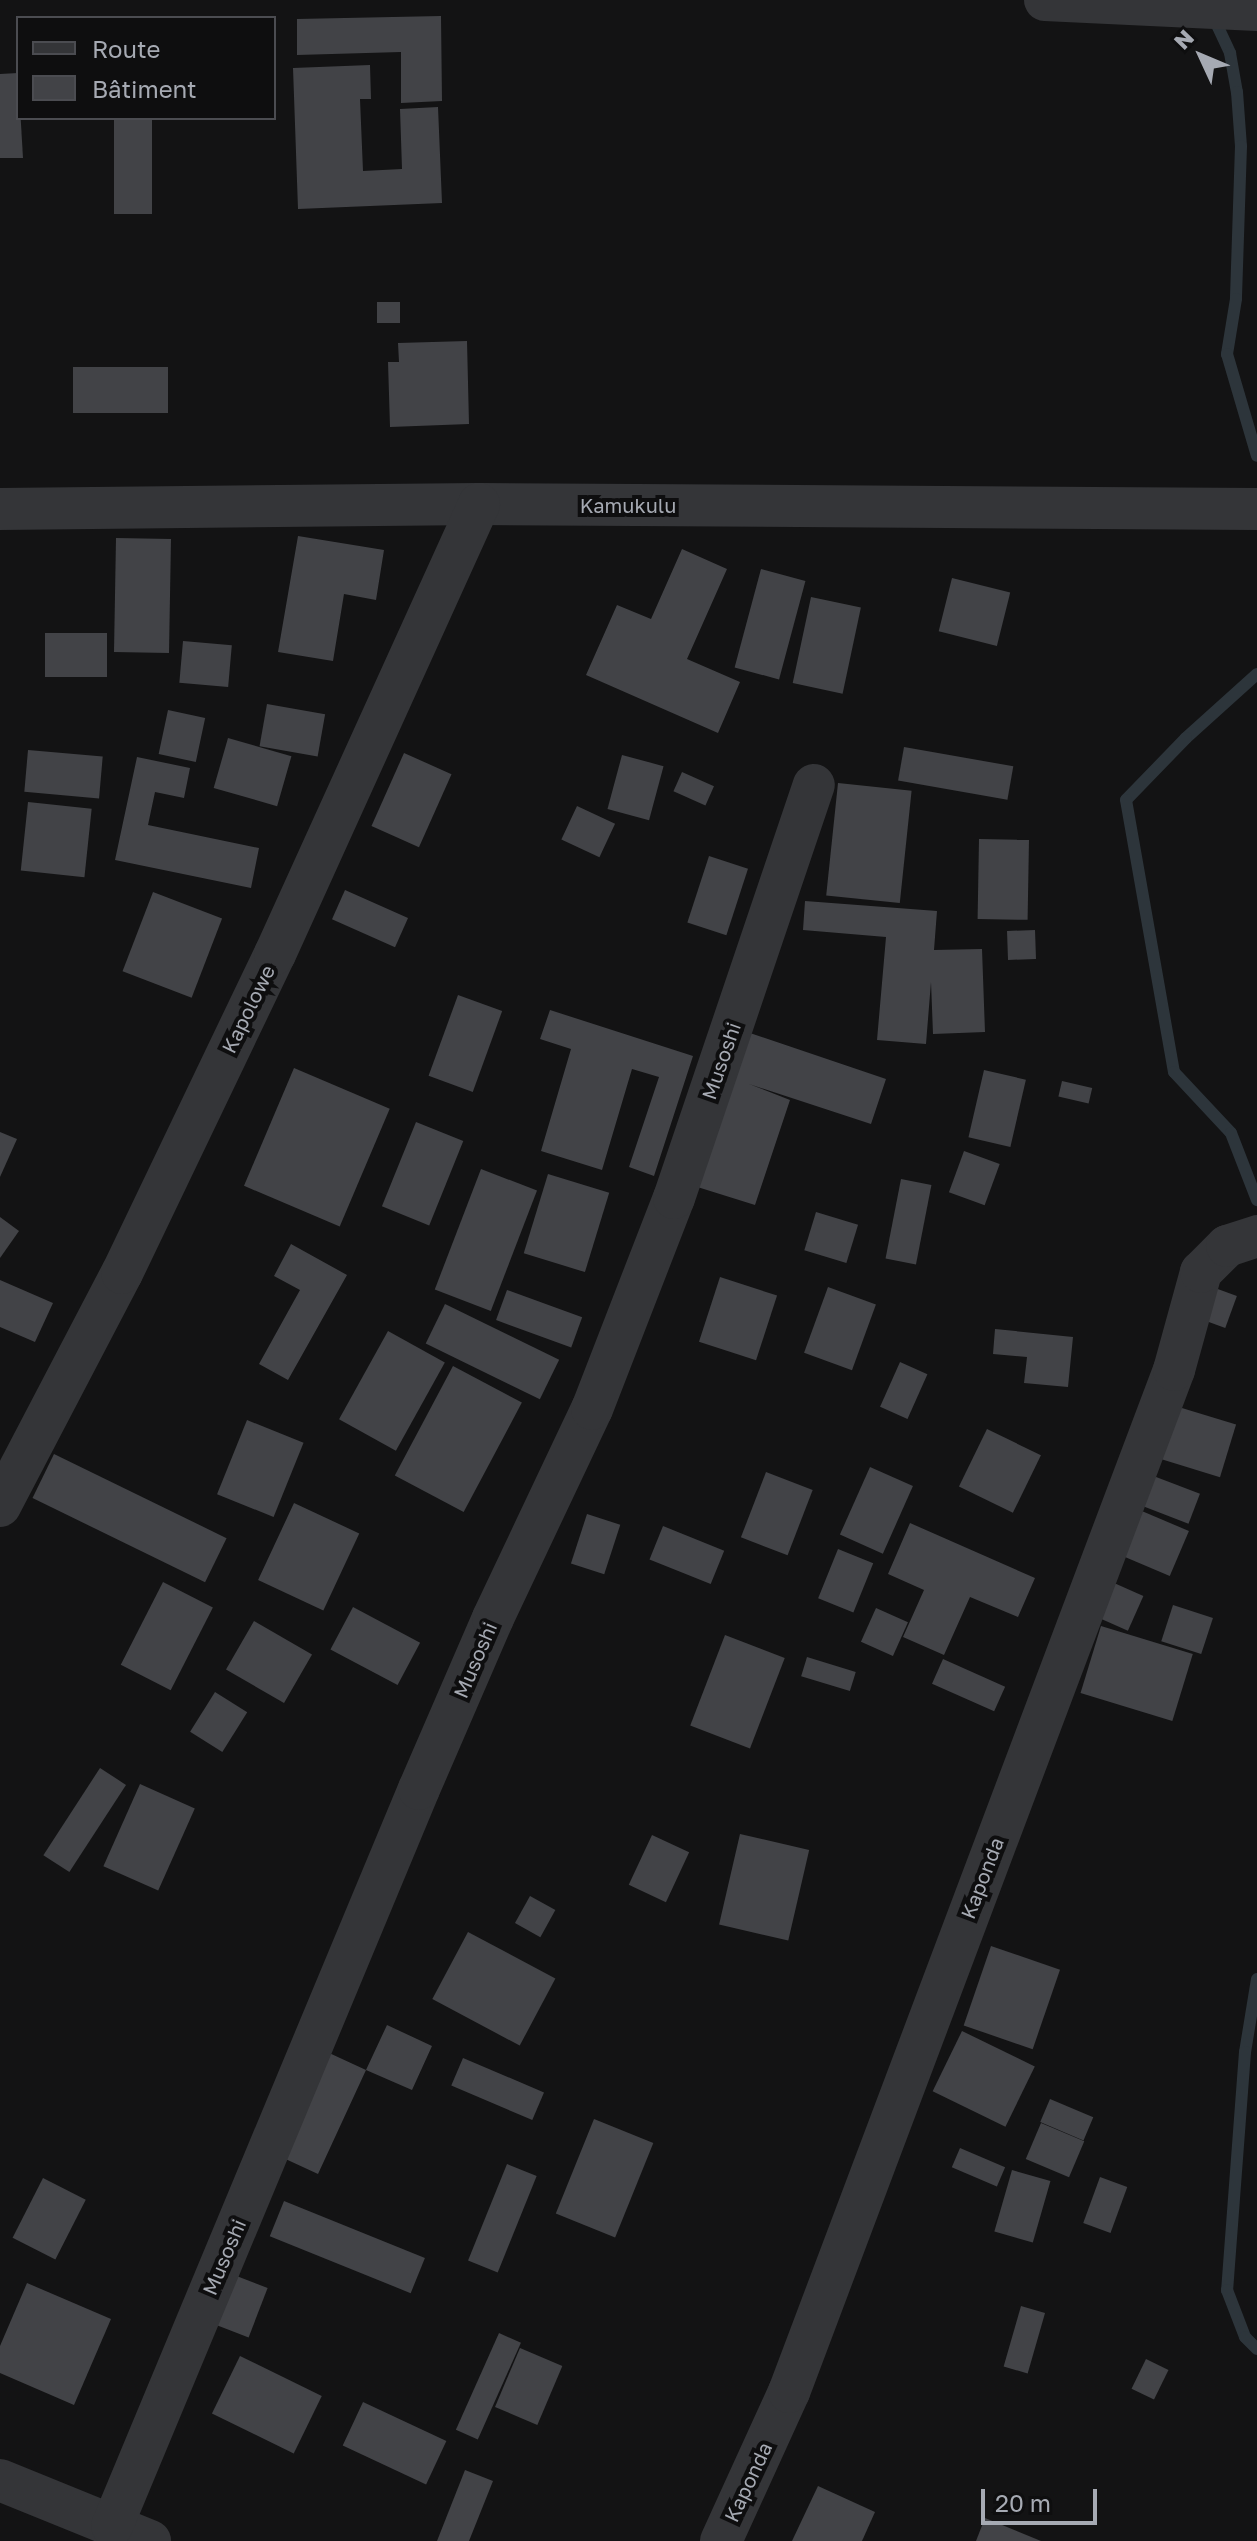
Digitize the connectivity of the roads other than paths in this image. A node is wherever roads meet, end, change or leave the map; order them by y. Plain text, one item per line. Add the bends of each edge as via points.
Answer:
1 (1045, 0) edge
2 (1232, 10) edge
3 (479, 504) junction
4 (0, 509) edge
5 (1257, 509) edge
6 (814, 785) dead end
7 (1257, 1236) edge
8 (0, 1506) edge
9 (0, 2480) edge
10 (131, 2533) edge
11 (721, 2541) edge

1 - 2 street
3 - 4 street, Kamukulu
3 - 5 street, Kamukulu
3 - 8 street, Kapolowe via 182,1148
6 - 10 street, Musoshi via 674,1198 592,1409 419,1789
7 - 11 street, Kaponda via 1227,1246 1201,1272 1174,1370 789,2392
9 - 10 street

